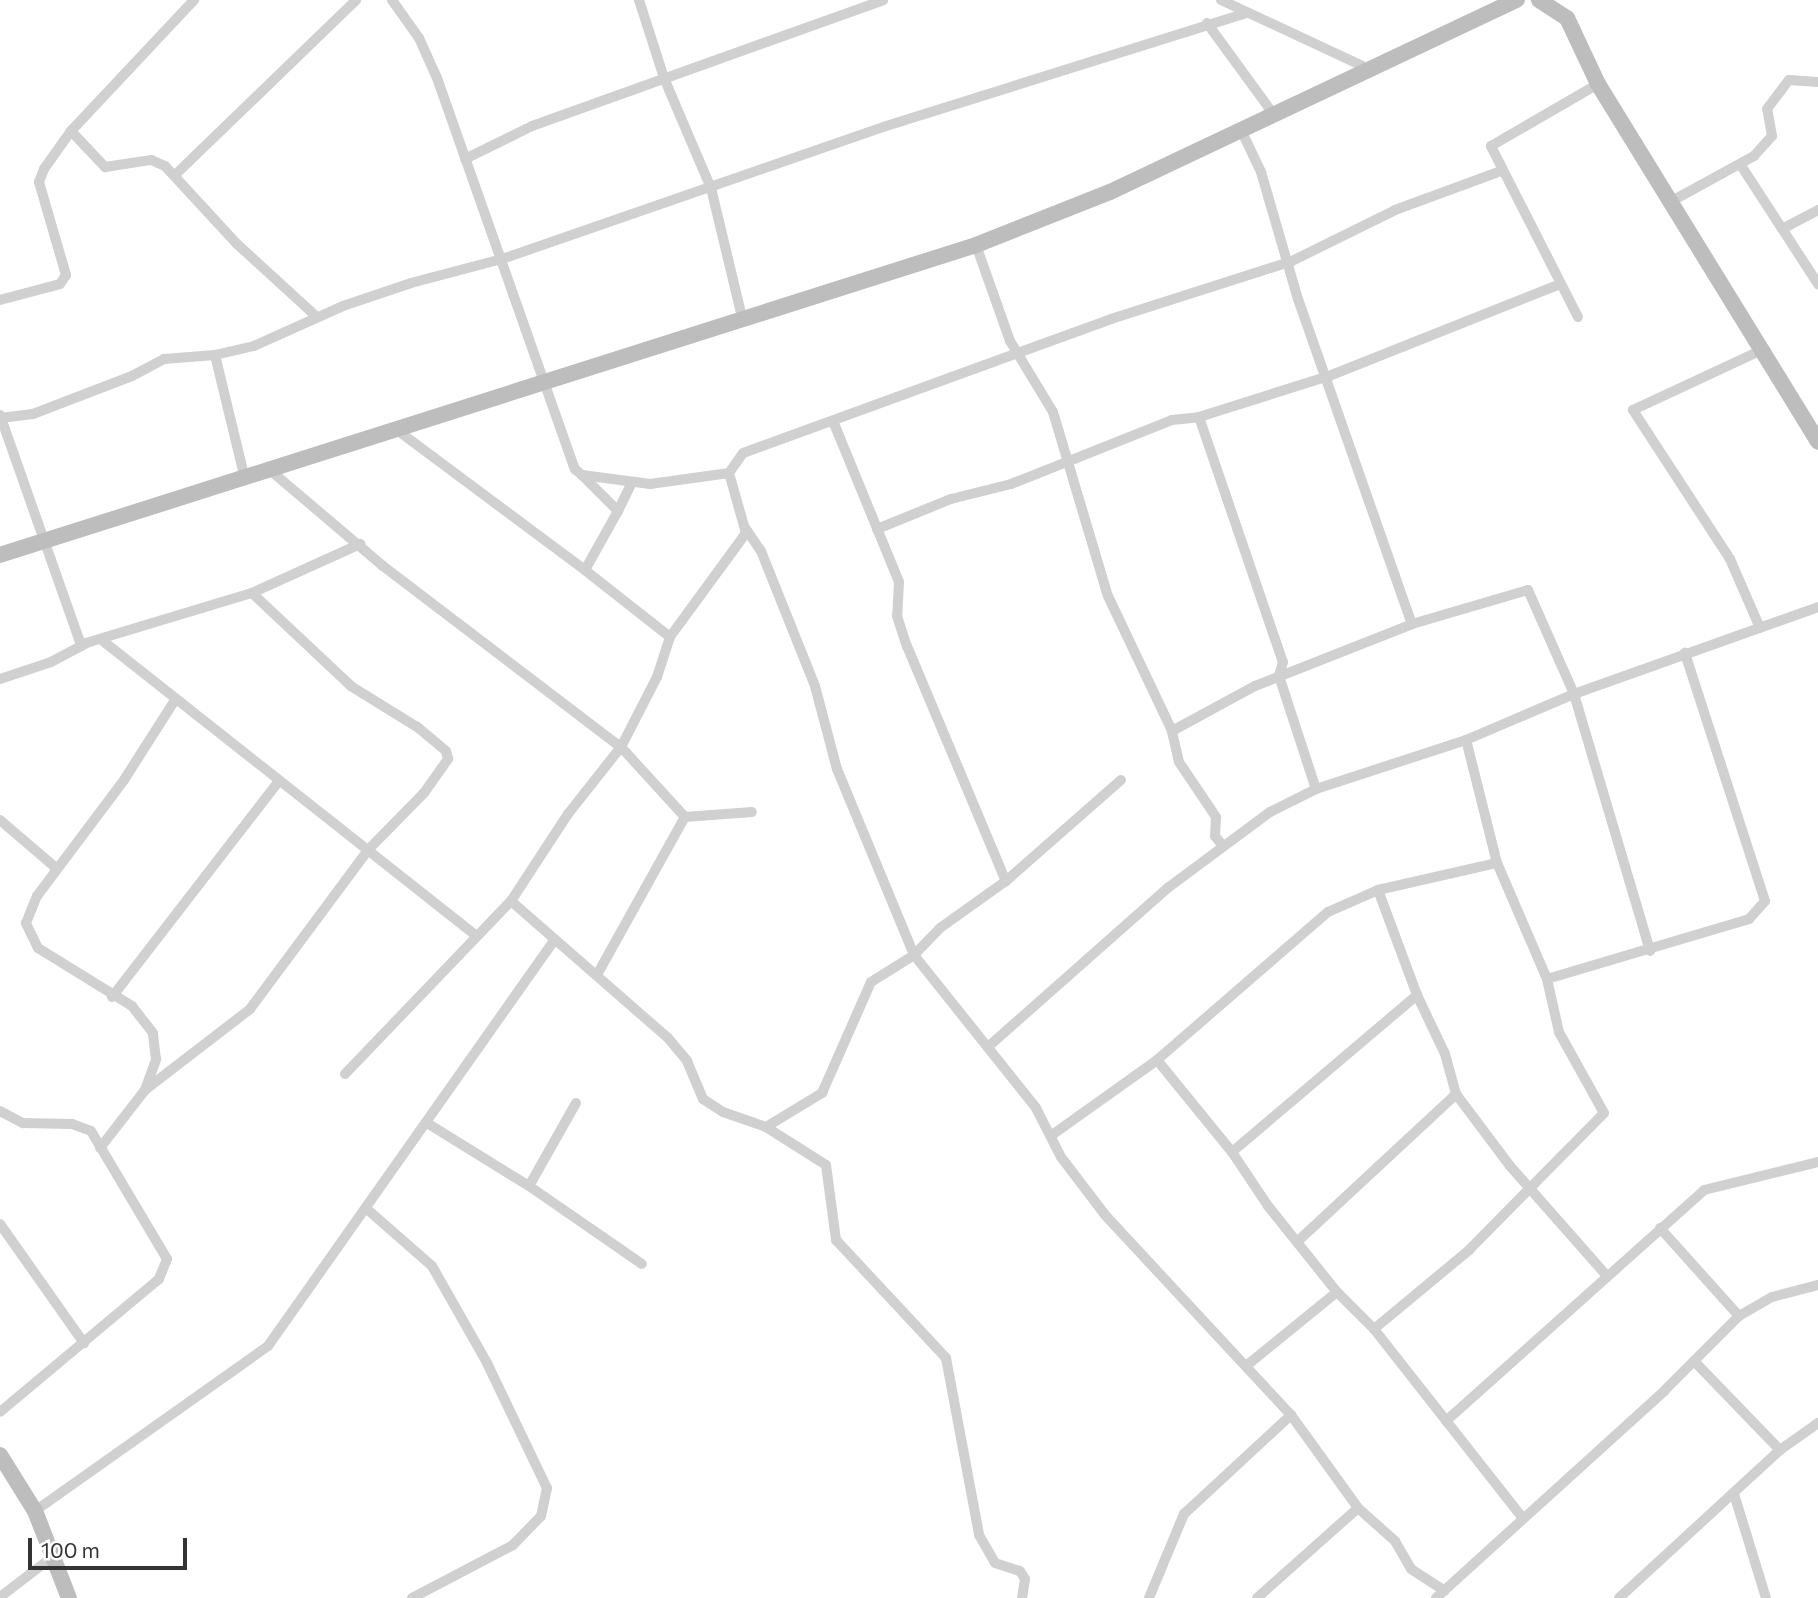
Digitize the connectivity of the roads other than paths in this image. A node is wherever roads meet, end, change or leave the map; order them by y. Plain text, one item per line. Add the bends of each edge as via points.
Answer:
1 (194, 0) edge
2 (356, 0) edge
3 (392, 0) edge
4 (639, 0) edge
5 (883, 0) edge
6 (1221, 0) edge
7 (1517, 0) edge
8 (1539, 0) edge
9 (1247, 13) junction
10 (1207, 23) junction
11 (1373, 71) junction
12 (664, 78) junction
13 (1818, 82) edge
14 (1598, 84) junction
15 (1274, 115) junction
16 (1241, 130) junction
17 (71, 131) junction
18 (465, 159) junction
19 (1742, 167) junction
20 (1501, 171) junction
21 (175, 175) junction
22 (711, 188) junction
23 (1670, 202) junction
24 (1818, 210) edge
25 (1782, 229) junction
26 (976, 245) junction
27 (502, 259) junction
28 (1290, 262) junction
29 (1818, 284) edge
30 (1558, 285) junction
31 (0, 300) edge
32 (317, 317) junction
33 (742, 317) junction
34 (1578, 317) dead end
35 (1764, 349) junction
36 (215, 355) junction
37 (1017, 355) junction
38 (1329, 376) junction
39 (543, 380) junction
40 (1, 417) edge
41 (1199, 417) junction
42 (833, 421) junction
43 (397, 430) junction
44 (1816, 433) edge
45 (1070, 459) junction
46 (271, 471) junction
47 (729, 473) junction
48 (582, 475) junction
49 (245, 479) junction
50 (632, 482) junction
51 (618, 510) junction
52 (744, 526) junction
53 (877, 529) junction
54 (46, 541) junction
55 (359, 544) junction
56 (0, 555) edge
57 (585, 570) junction
58 (252, 593) junction
59 (1818, 607) edge
60 (1412, 624) junction
61 (1760, 628) junction
62 (670, 637) junction
63 (103, 641) junction
64 (81, 645) junction
65 (1685, 653) junction
66 (1279, 676) junction
67 (0, 678) edge
68 (1574, 694) junction
69 (175, 700) junction
70 (1172, 731) junction
71 (1465, 740) junction
72 (621, 747) junction
73 (1121, 779) dead end
74 (279, 781) junction
75 (1316, 789) junction
76 (752, 812) dead end
77 (685, 817) junction
78 (0, 820) edge
79 (1223, 846) junction
80 (369, 849) junction
81 (1497, 863) junction
82 (56, 868) junction
83 (1006, 881) junction
84 (1378, 890) junction
85 (510, 901) junction
86 (477, 936) junction
87 (554, 940) junction
88 (1650, 951) junction
89 (914, 955) junction
90 (598, 973) junction
91 (1547, 979) junction
92 (1417, 995) junction
93 (112, 997) junction
94 (989, 1045) junction
95 (1157, 1060) junction
96 (345, 1074) dead end
97 (145, 1090) junction
98 (1456, 1094) junction
99 (576, 1103) dead end
100 (0, 1111) edge
101 (427, 1122) junction
102 (766, 1127) junction
103 (1052, 1135) junction
104 (100, 1148) junction
105 (1232, 1152) junction
106 (1818, 1163) edge
107 (529, 1186) junction
108 (1530, 1189) junction
109 (368, 1210) junction
110 (0, 1224) edge
111 (1660, 1228) junction
112 (1298, 1241) junction
113 (642, 1264) dead end
114 (1607, 1276) junction
115 (1818, 1284) edge
116 (1337, 1292) junction
117 (1739, 1316) junction
118 (1374, 1329) junction
119 (84, 1343) junction
120 (1694, 1361) junction
121 (1246, 1366) junction
122 (0, 1412) edge
123 (1290, 1415) junction
124 (1446, 1421) junction
125 (1818, 1423) edge
126 (1780, 1450) junction
127 (0, 1455) edge
128 (1734, 1494) junction
129 (1358, 1508) junction
130 (35, 1511) junction
131 (1521, 1516) junction
132 (51, 1558) junction
133 (1441, 1595) edge
134 (0, 1597) edge
135 (69, 1598) edge
136 (412, 1598) edge
137 (1022, 1598) edge
138 (1149, 1598) edge
139 (1257, 1598) edge
140 (1619, 1598) edge
141 (1766, 1598) edge

1 - 17 street
2 - 21 street
3 - 18 street via 428,55
4 - 12 street
5 - 12 street
6 - 9 street
7 - 11 street
8 - 14 street via 1567,18
9 - 10 street
9 - 11 street
10 - 15 street
10 - 22 street via 883,127
11 - 15 street
12 - 18 street via 532,126
12 - 22 street
13 - 19 street via 1789,80 1767,109 1772,136
14 - 20 street via 1490,146
14 - 23 street
15 - 16 street
16 - 26 street via 1110,192
16 - 28 street via 1261,172
17 - 21 street via 105,167 150,160
17 - 31 street via 39,182 66,275 60,284
18 - 27 street
19 - 23 street
19 - 25 street
20 - 28 street via 1395,210
20 - 30 street
21 - 32 street via 237,244
22 - 27 street
22 - 33 street
23 - 35 street
24 - 25 street
25 - 29 street
26 - 33 street
26 - 37 street
27 - 32 street via 411,283
27 - 39 street
28 - 37 street via 1111,319
28 - 38 street via 1298,299
30 - 34 street
30 - 38 street
32 - 36 street via 267,341
33 - 39 street
35 - 44 street
35 - 61 street via 1633,410 1730,559
36 - 40 street via 164,359 33,414
36 - 49 street
37 - 42 street
37 - 45 street via 1042,389
38 - 41 street
38 - 60 street
39 - 43 street
39 - 48 street via 569,459
40 - 54 street
41 - 45 street via 1172,420
41 - 66 street via 1283,662
42 - 47 street via 743,453
42 - 53 street
43 - 46 street
43 - 57 street
45 - 53 street
45 - 70 street via 1108,596
46 - 49 street
46 - 55 street
47 - 50 street via 670,483
47 - 52 street
48 - 50 street
48 - 51 street
49 - 54 street
50 - 51 street
51 - 57 street
52 - 62 street via 746,533
52 - 89 street via 761,551 800,649 837,769
53 - 83 street via 898,582 897,616 907,646
54 - 56 street
54 - 64 street
55 - 58 street
55 - 72 street
57 - 62 street
58 - 63 street
58 - 80 street via 351,685 418,727 446,751 445,766 424,793
59 - 61 street
60 - 66 street
60 - 68 street via 1528,590
61 - 65 street
62 - 72 street via 649,694
63 - 64 street
63 - 69 street
64 - 67 street via 51,662
65 - 68 street
65 - 88 street via 1765,901 1749,919
66 - 70 street
66 - 75 street
68 - 71 street
68 - 88 street
69 - 74 street via 206,718
69 - 82 street via 124,780
70 - 79 street via 1180,762 1216,817 1215,836
71 - 75 street
71 - 81 street
72 - 77 street
72 - 85 street via 568,814
73 - 83 street
74 - 80 street
74 - 93 street
75 - 79 street via 1270,812
76 - 77 street
77 - 90 street
78 - 82 street
79 - 94 street via 1169,887
80 - 86 street
80 - 97 street via 250,1009
81 - 84 street
81 - 91 street
82 - 93 street via 30,908 27,932 38,948
83 - 89 street via 940,928
84 - 92 street
84 - 95 street via 1328,912
85 - 86 street
85 - 87 street
86 - 96 street
87 - 90 street
87 - 101 street
88 - 91 street
89 - 94 street
89 - 102 street via 863,992 818,1098
90 - 102 street via 679,1049 703,1099 723,1112
91 - 108 street via 1559,1032 1604,1113
92 - 98 street via 1441,1042
92 - 105 street
93 - 97 street via 144,1017 153,1033 156,1059
94 - 103 street
95 - 103 street
95 - 105 street
97 - 104 street
98 - 108 street
98 - 112 street
99 - 107 street
100 - 104 street via 23,1123 83,1126
101 - 107 street
101 - 109 street
102 - 137 street via 823,1161 828,1168 836,1240 946,1359 979,1535 995,1563 1020,1571 1025,1579
103 - 121 street via 1061,1157 1106,1216
104 - 119 street via 167,1259 159,1279
105 - 112 street
106 - 111 street via 1704,1190
107 - 113 street
108 - 114 street
108 - 118 street via 1469,1250
109 - 130 street via 281,1332 256,1357
109 - 136 street via 432,1266 488,1363 547,1488 541,1516 513,1545
110 - 119 street
111 - 114 street
111 - 117 street
112 - 116 street
114 - 124 street
115 - 117 street via 1772,1297
116 - 118 street
116 - 121 street
117 - 120 street
118 - 124 street
119 - 122 street
120 - 126 street
120 - 131 street
121 - 123 street
123 - 129 street
123 - 138 street via 1184,1514
124 - 131 street
125 - 126 street
126 - 128 street
127 - 130 street
128 - 140 street
128 - 141 street
129 - 133 street via 1395,1541 1411,1569
129 - 139 street
130 - 132 street
131 - 133 street
132 - 134 street
132 - 135 street

